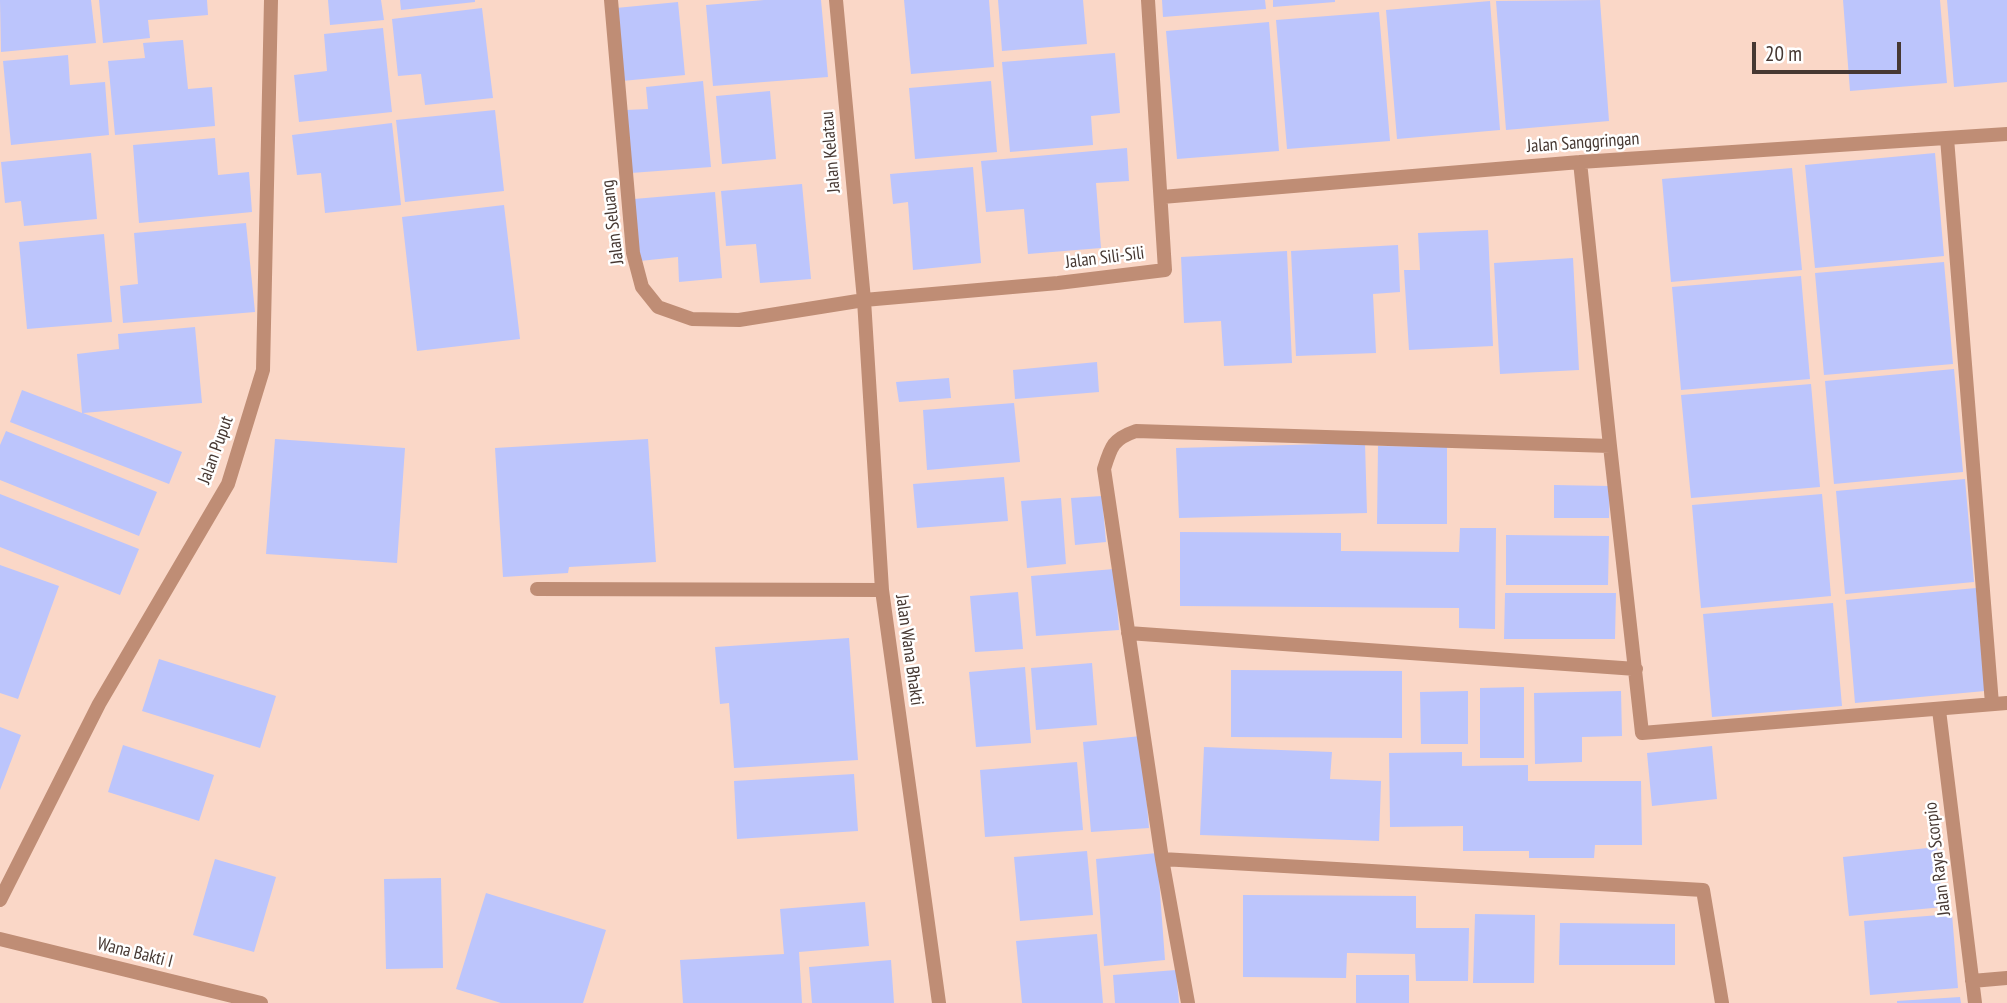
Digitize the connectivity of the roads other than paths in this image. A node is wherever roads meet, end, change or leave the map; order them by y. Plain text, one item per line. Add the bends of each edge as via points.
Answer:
1 (271, 0) edge
2 (611, 0) edge
3 (836, 0) edge
4 (1148, 0) edge
5 (2007, 134) edge
6 (1947, 138) junction
7 (1580, 162) junction
8 (1162, 197) junction
9 (864, 300) junction
10 (1610, 446) junction
11 (537, 589) dead end
12 (882, 590) junction
13 (1128, 633) junction
14 (1636, 669) junction
15 (2000, 704) edge
16 (1939, 710) junction
17 (1162, 859) junction
18 (0, 900) edge
19 (0, 939) edge
20 (2007, 978) edge
21 (1972, 981) junction
22 (261, 1003) edge
23 (939, 1003) edge
24 (1188, 1003) edge
25 (1723, 1003) edge
26 (1975, 1003) edge

1 - 18 street, Jalan Puput via 263,370 228,484 99,704
2 - 9 street, Jalan Seluang via 633,253 642,287 658,307 692,319 739,320
3 - 9 street, Jalan Kelatau
4 - 8 street, Jalan Sili-Sili
5 - 6 street, Jalan Sanggringan
6 - 7 street, Jalan Sanggringan
6 - 15 street
7 - 8 street, Jalan Sanggringan
7 - 10 street
8 - 9 street, Jalan Sili-Sili via 1165,270
9 - 12 street, Jalan Wana Bhakti
10 - 13 street via 1136,431 1120,437 1104,469
10 - 14 street
11 - 12 street
12 - 23 street, Jalan Wana Bhakti
13 - 14 street
13 - 17 street
14 - 16 street via 1642,733
15 - 16 street
16 - 21 street, Jalan Raya Scorpio
17 - 24 street
17 - 25 street via 1703,890
19 - 22 street, Wana Bakti I
20 - 21 street
21 - 26 street, Jalan Raya Scorpio

